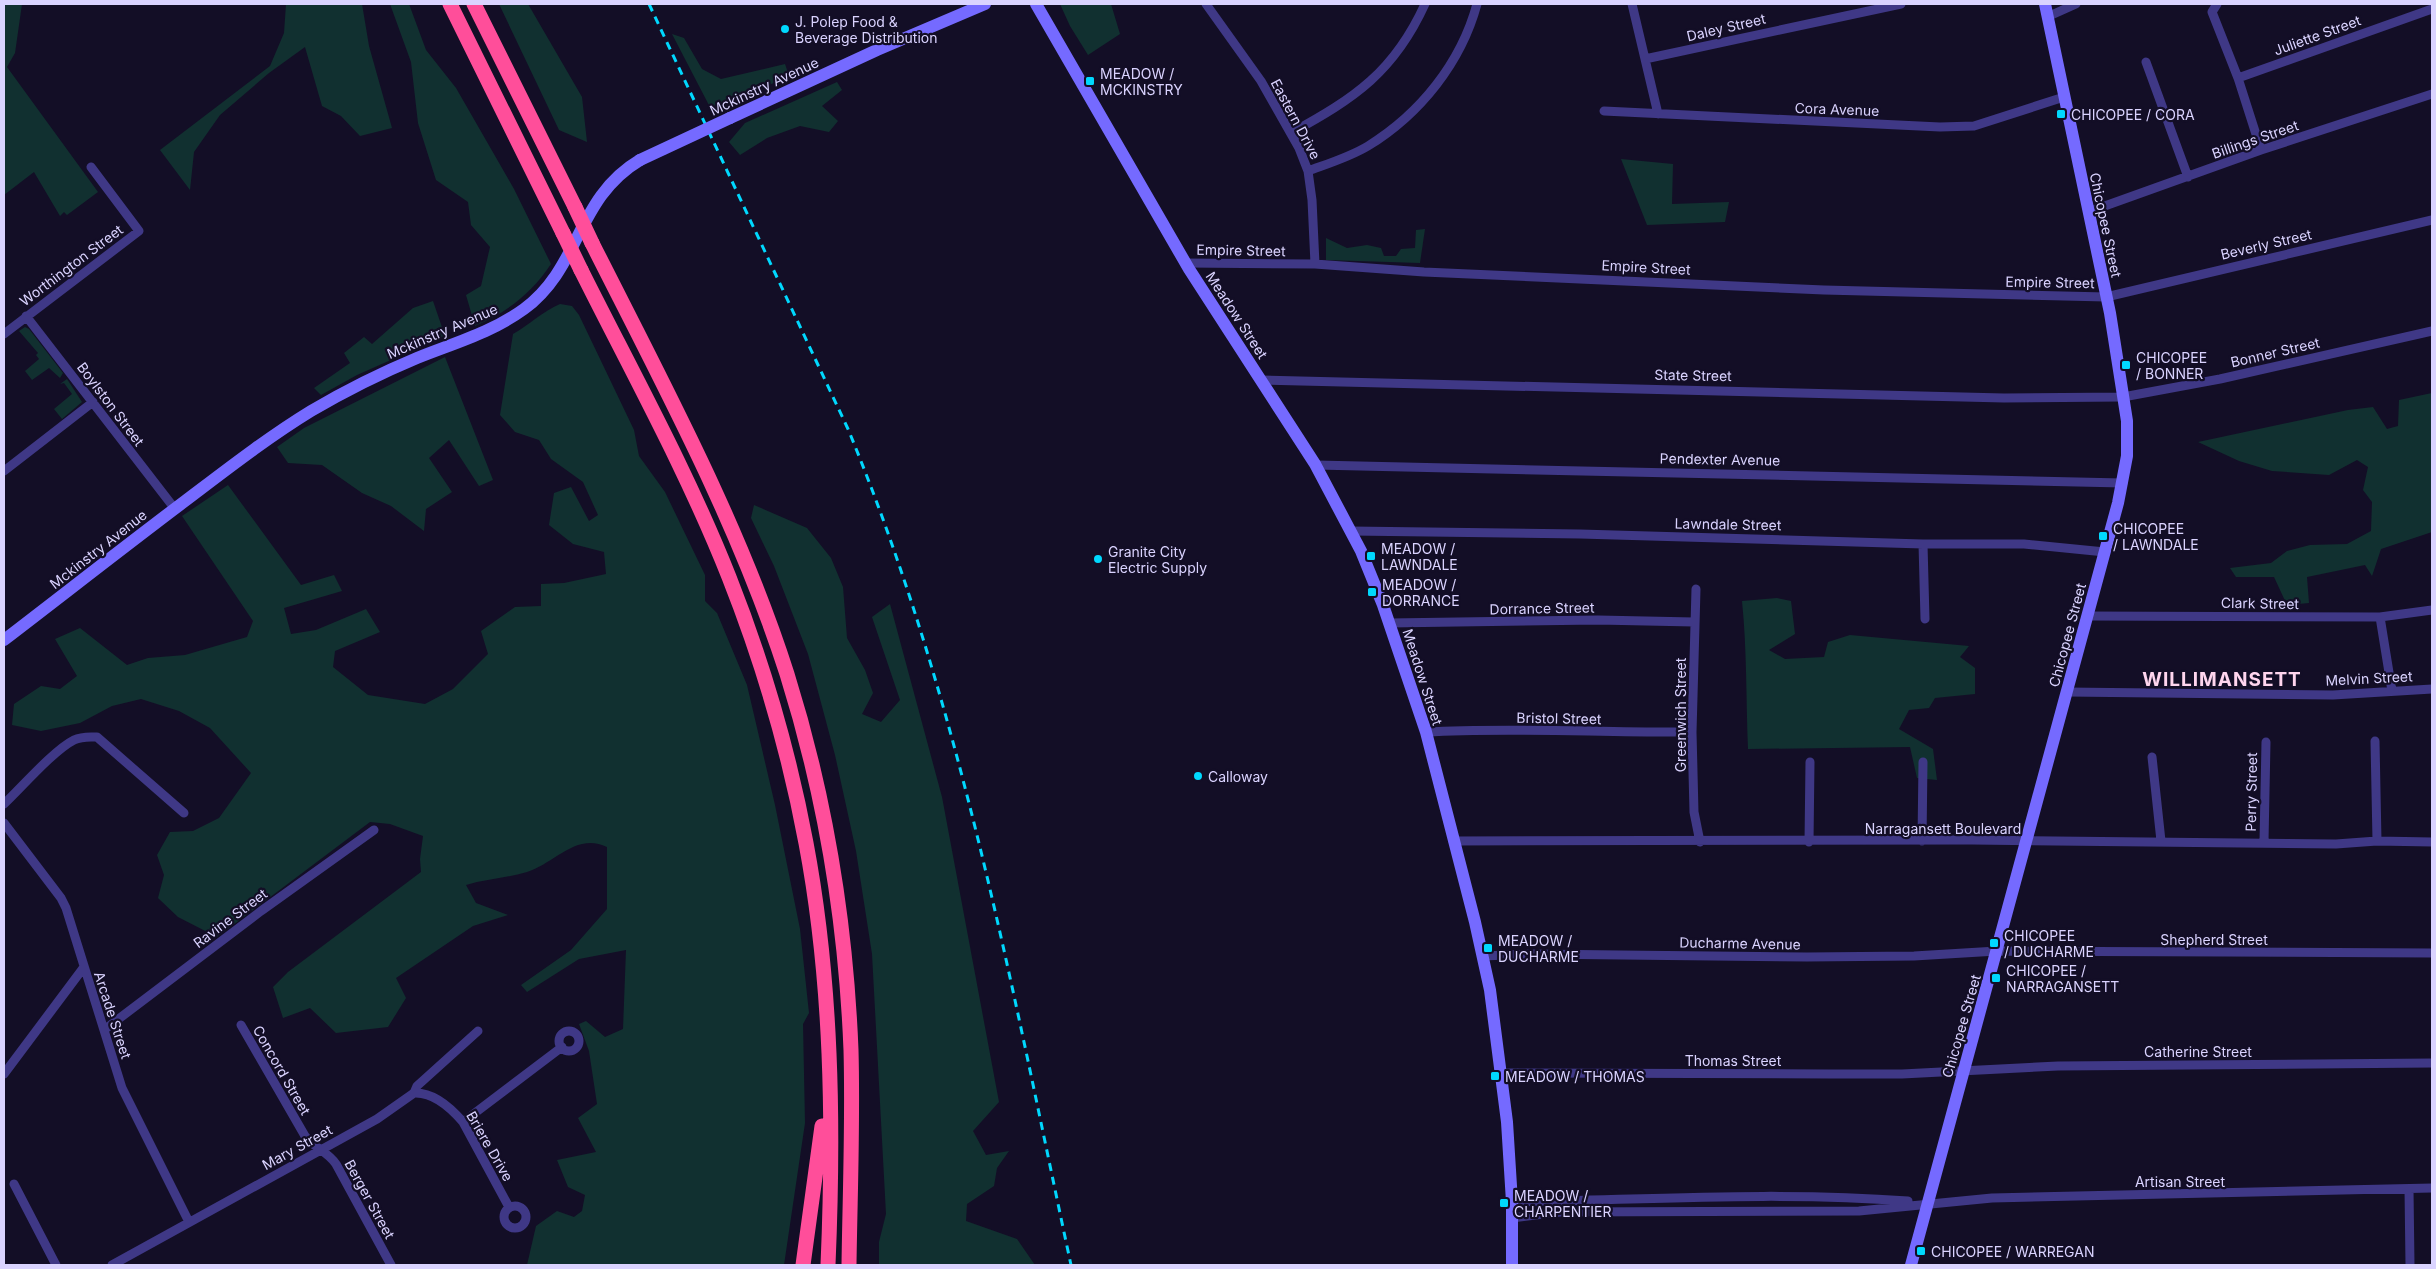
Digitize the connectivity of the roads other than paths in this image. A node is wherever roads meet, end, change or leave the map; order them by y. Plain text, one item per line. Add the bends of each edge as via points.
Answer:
1 (450, 4) edge
2 (474, 4) edge
3 (985, 4) edge
4 (1036, 4) edge
5 (1206, 4) edge
6 (1425, 4) edge
7 (1477, 4) edge
8 (1632, 4) edge
9 (1901, 4) edge
10 (2045, 4) edge
11 (2076, 4) edge
12 (2215, 4) edge
13 (2432, 9) edge
14 (2047, 17) junction
15 (1645, 59) junction
16 (2146, 62) dead end
17 (2238, 78) junction
18 (2432, 94) edge
19 (2064, 97) junction
20 (1604, 111) dead end
21 (1658, 114) junction
22 (1291, 133) junction
23 (2261, 150) junction
24 (91, 167) dead end
25 (1308, 171) junction
26 (2188, 177) junction
27 (2088, 212) junction
28 (2432, 220) edge
29 (1186, 263) junction
30 (1314, 264) junction
31 (2106, 297) junction
32 (26, 316) junction
33 (2432, 330) edge
34 (4, 334) edge
35 (1262, 380) junction
36 (2123, 397) junction
37 (93, 402) junction
38 (1316, 465) junction
39 (4, 471) edge
40 (2123, 483) junction
41 (175, 509) junction
42 (1351, 531) junction
43 (1923, 544) junction
44 (2105, 552) junction
45 (1696, 588) dead end
46 (2432, 610) edge
47 (2088, 616) junction
48 (2380, 617) junction
49 (1925, 619) dead end
50 (1694, 622) junction
51 (1389, 623) junction
52 (4, 640) edge
53 (2432, 689) edge
54 (2392, 691) junction
55 (2067, 692) junction
56 (1426, 732) junction
57 (1692, 732) junction
58 (2375, 741) dead end
59 (2266, 742) dead end
60 (2152, 757) dead end
61 (1810, 762) dead end
62 (1923, 762) dead end
63 (4, 804) edge
64 (184, 813) dead end
65 (4, 823) edge
66 (374, 830) dead end
67 (1922, 841) junction
68 (2027, 841) junction
69 (2161, 841) junction
70 (2377, 841) junction
71 (1453, 842) junction
72 (1700, 842) junction
73 (1809, 842) junction
74 (2264, 842) junction
75 (2432, 842) edge
76 (1997, 951) junction
77 (2432, 953) edge
78 (1483, 956) junction
79 (84, 967) junction
80 (240, 1025) dead end
81 (104, 1030) junction
82 (478, 1031) dead end
83 (562, 1047) dead end
84 (2432, 1063) edge
85 (829, 1065) junction
86 (1964, 1071) junction
87 (1502, 1073) junction
88 (4, 1074) edge
89 (414, 1093) junction
90 (462, 1122) junction
91 (852, 1148) junction
92 (321, 1149) junction
93 (14, 1184) dead end
94 (2432, 1188) edge
95 (2409, 1189) junction
96 (1817, 1197) junction
97 (1630, 1198) junction
98 (1720, 1198) junction
99 (1512, 1202) junction
100 (1928, 1203) junction
101 (509, 1207) dead end
102 (1816, 1210) junction
103 (1631, 1211) junction
104 (1721, 1211) junction
105 (1512, 1218) junction
106 (189, 1222) junction
107 (389, 1264) edge
108 (56, 1265) edge
109 (112, 1265) edge
110 (803, 1265) edge
111 (828, 1265) edge
112 (849, 1265) edge
113 (860, 1265) edge
114 (1512, 1265) edge
115 (1911, 1265) edge
116 (2410, 1265) edge

1 - 85 highway, bridge via 708,527 754,644 780,728 806,844 820,944
2 - 91 highway, bridge via 724,512 762,602 798,710 830,857 845,965
3 - 41 main road, Mckinstry Avenue, bridge via 640,160 616,177 600,195 560,271 530,305 488,331 403,364 324,404 267,441
4 - 29 main road, Meadow Street
5 - 22 street, Eastern Drive via 1260,81
6 - 22 street via 1410,35 1388,66 1336,108
7 - 25 street via 1463,45 1432,91 1412,111 1367,147
8 - 15 street
9 - 15 street, Daley Street
10 - 14 main road, Chicopee Street
11 - 14 street
12 - 17 street via 2212,12
13 - 17 street, Juliette Street
14 - 19 main road, Chicopee Street
15 - 21 street
16 - 26 street
17 - 23 street
18 - 23 street, Billings Street
19 - 21 street, Cora Avenue via 1974,126
19 - 27 main road, Chicopee Street
20 - 21 street, Cora Avenue
22 - 25 street, Eastern Drive
23 - 26 street, Billings Street
24 - 32 street, Worthington Street via 139,231
25 - 30 street, Eastern Drive via 1314,225
26 - 27 street, Billings Street
27 - 31 main road, Chicopee Street
28 - 31 street, Beverly Street
29 - 30 street, Empire Street
29 - 35 main road, Meadow Street
30 - 31 street, Empire Street via 1824,290
31 - 36 main road, Chicopee Street
32 - 34 street, Worthington Street
32 - 37 street, Boylston Street
33 - 36 street, Bonner Street via 2220,379
35 - 36 street, State Street via 2004,398
35 - 38 main road, Meadow Street
36 - 40 main road, Chicopee Street via 2129,443
37 - 39 street
37 - 41 street, Boylston Street
38 - 40 street, Pendexter Avenue
38 - 42 main road, Meadow Street
40 - 44 main road, Chicopee Street
41 - 52 main road, Mckinstry Avenue
42 - 43 street, Lawndale Street
42 - 51 main road, Meadow Street
43 - 44 street, Lawndale Street via 2024,544
43 - 49 street
44 - 47 main road, Chicopee Street
45 - 50 street, Greenwich Street
46 - 48 street, Clark Street
47 - 48 street, Clark Street
47 - 55 main road, Chicopee Street
48 - 54 street
50 - 51 street, Dorrance Street
50 - 57 street, Greenwich Street
51 - 56 main road, Meadow Street
53 - 54 street, Melvin Street
54 - 55 street, Melvin Street via 2267,695
55 - 68 main road, Chicopee Street
56 - 57 street, Bristol Street via 1482,729
56 - 71 main road, Meadow Street
57 - 72 street, Greenwich Street via 1694,812
58 - 70 street
59 - 74 street, Perry Street
60 - 69 street
61 - 73 street
62 - 67 street
63 - 64 street via 62,749 85,736 97,737
65 - 79 street, Arcade Street via 61,898
66 - 81 street, Ravine Street
67 - 68 street, Narragansett Boulevard
67 - 73 street, Narragansett Boulevard
68 - 69 street, Narragansett Boulevard
68 - 76 main road, Chicopee Street
69 - 74 street, Narragansett Boulevard
70 - 74 street, Narragansett Boulevard via 2336,844
70 - 75 street, Narragansett Boulevard
71 - 72 street, Narragansett Boulevard
71 - 78 main road, Meadow Street
72 - 73 street, Narragansett Boulevard
76 - 77 street, Shepherd Street
76 - 78 street, Ducharme Avenue via 1914,956
76 - 86 main road, Chicopee Street
78 - 87 main road, Meadow Street
79 - 81 street, Arcade Street
79 - 88 street
80 - 92 street, Concord Street via 305,1136
81 - 106 street, Arcade Street via 122,1088
82 - 89 street, Mary Street via 417,1086
83 - 90 street
84 - 86 street, Catherine Street via 2058,1066
85 - 110 highway
85 - 111 highway
86 - 87 street, Thomas Street
86 - 100 main road, Chicopee Street
87 - 99 main road, Meadow Street
89 - 90 street, Briere Drive via 424,1093 453,1110
89 - 92 street, Mary Street via 377,1119
90 - 101 street, Briere Drive
91 - 112 highway
91 - 113 highway
92 - 106 street, Mary Street
92 - 107 street, Berger Street via 336,1164
93 - 108 street
94 - 95 street, Artisan Street
95 - 100 street, Artisan Street via 1992,1198
95 - 116 street
96 - 98 street
96 - 100 street
96 - 102 street
97 - 98 street
97 - 99 street
97 - 103 street
98 - 104 street
99 - 105 main road, Meadow Street
100 - 102 street via 1859,1211
100 - 115 main road, Chicopee Street
102 - 104 street
103 - 104 street
103 - 105 street via 1560,1212
105 - 114 main road, Meadow Street
106 - 109 street, Mary Street

